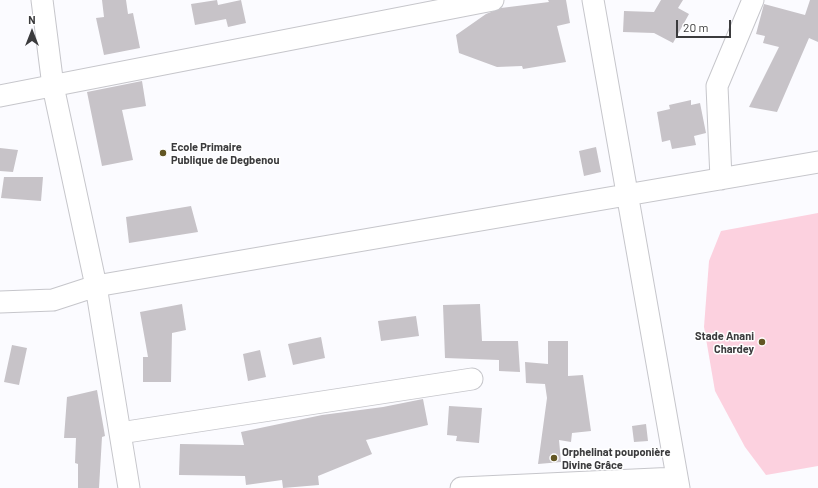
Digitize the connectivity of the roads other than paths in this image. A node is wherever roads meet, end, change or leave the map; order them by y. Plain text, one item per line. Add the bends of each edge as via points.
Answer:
1 (42, 0) edge
2 (493, 0) edge
3 (593, 0) edge
4 (753, 0) edge
5 (402, 9) edge
6 (53, 86) junction
7 (0, 96) edge
8 (818, 162) edge
9 (721, 179) junction
10 (628, 195) junction
11 (96, 286) junction
12 (0, 302) edge
13 (472, 379) dead end
14 (120, 433) junction
15 (678, 483) edge
16 (129, 488) edge
17 (460, 488) edge

1 - 6 street
2 - 5 street
3 - 10 street
4 - 9 street via 717,86
5 - 6 street
6 - 7 street
6 - 11 street
8 - 9 street
9 - 10 street
10 - 11 street
10 - 15 street
11 - 12 street via 53,300
11 - 14 street
13 - 14 street
14 - 16 street
15 - 17 street

